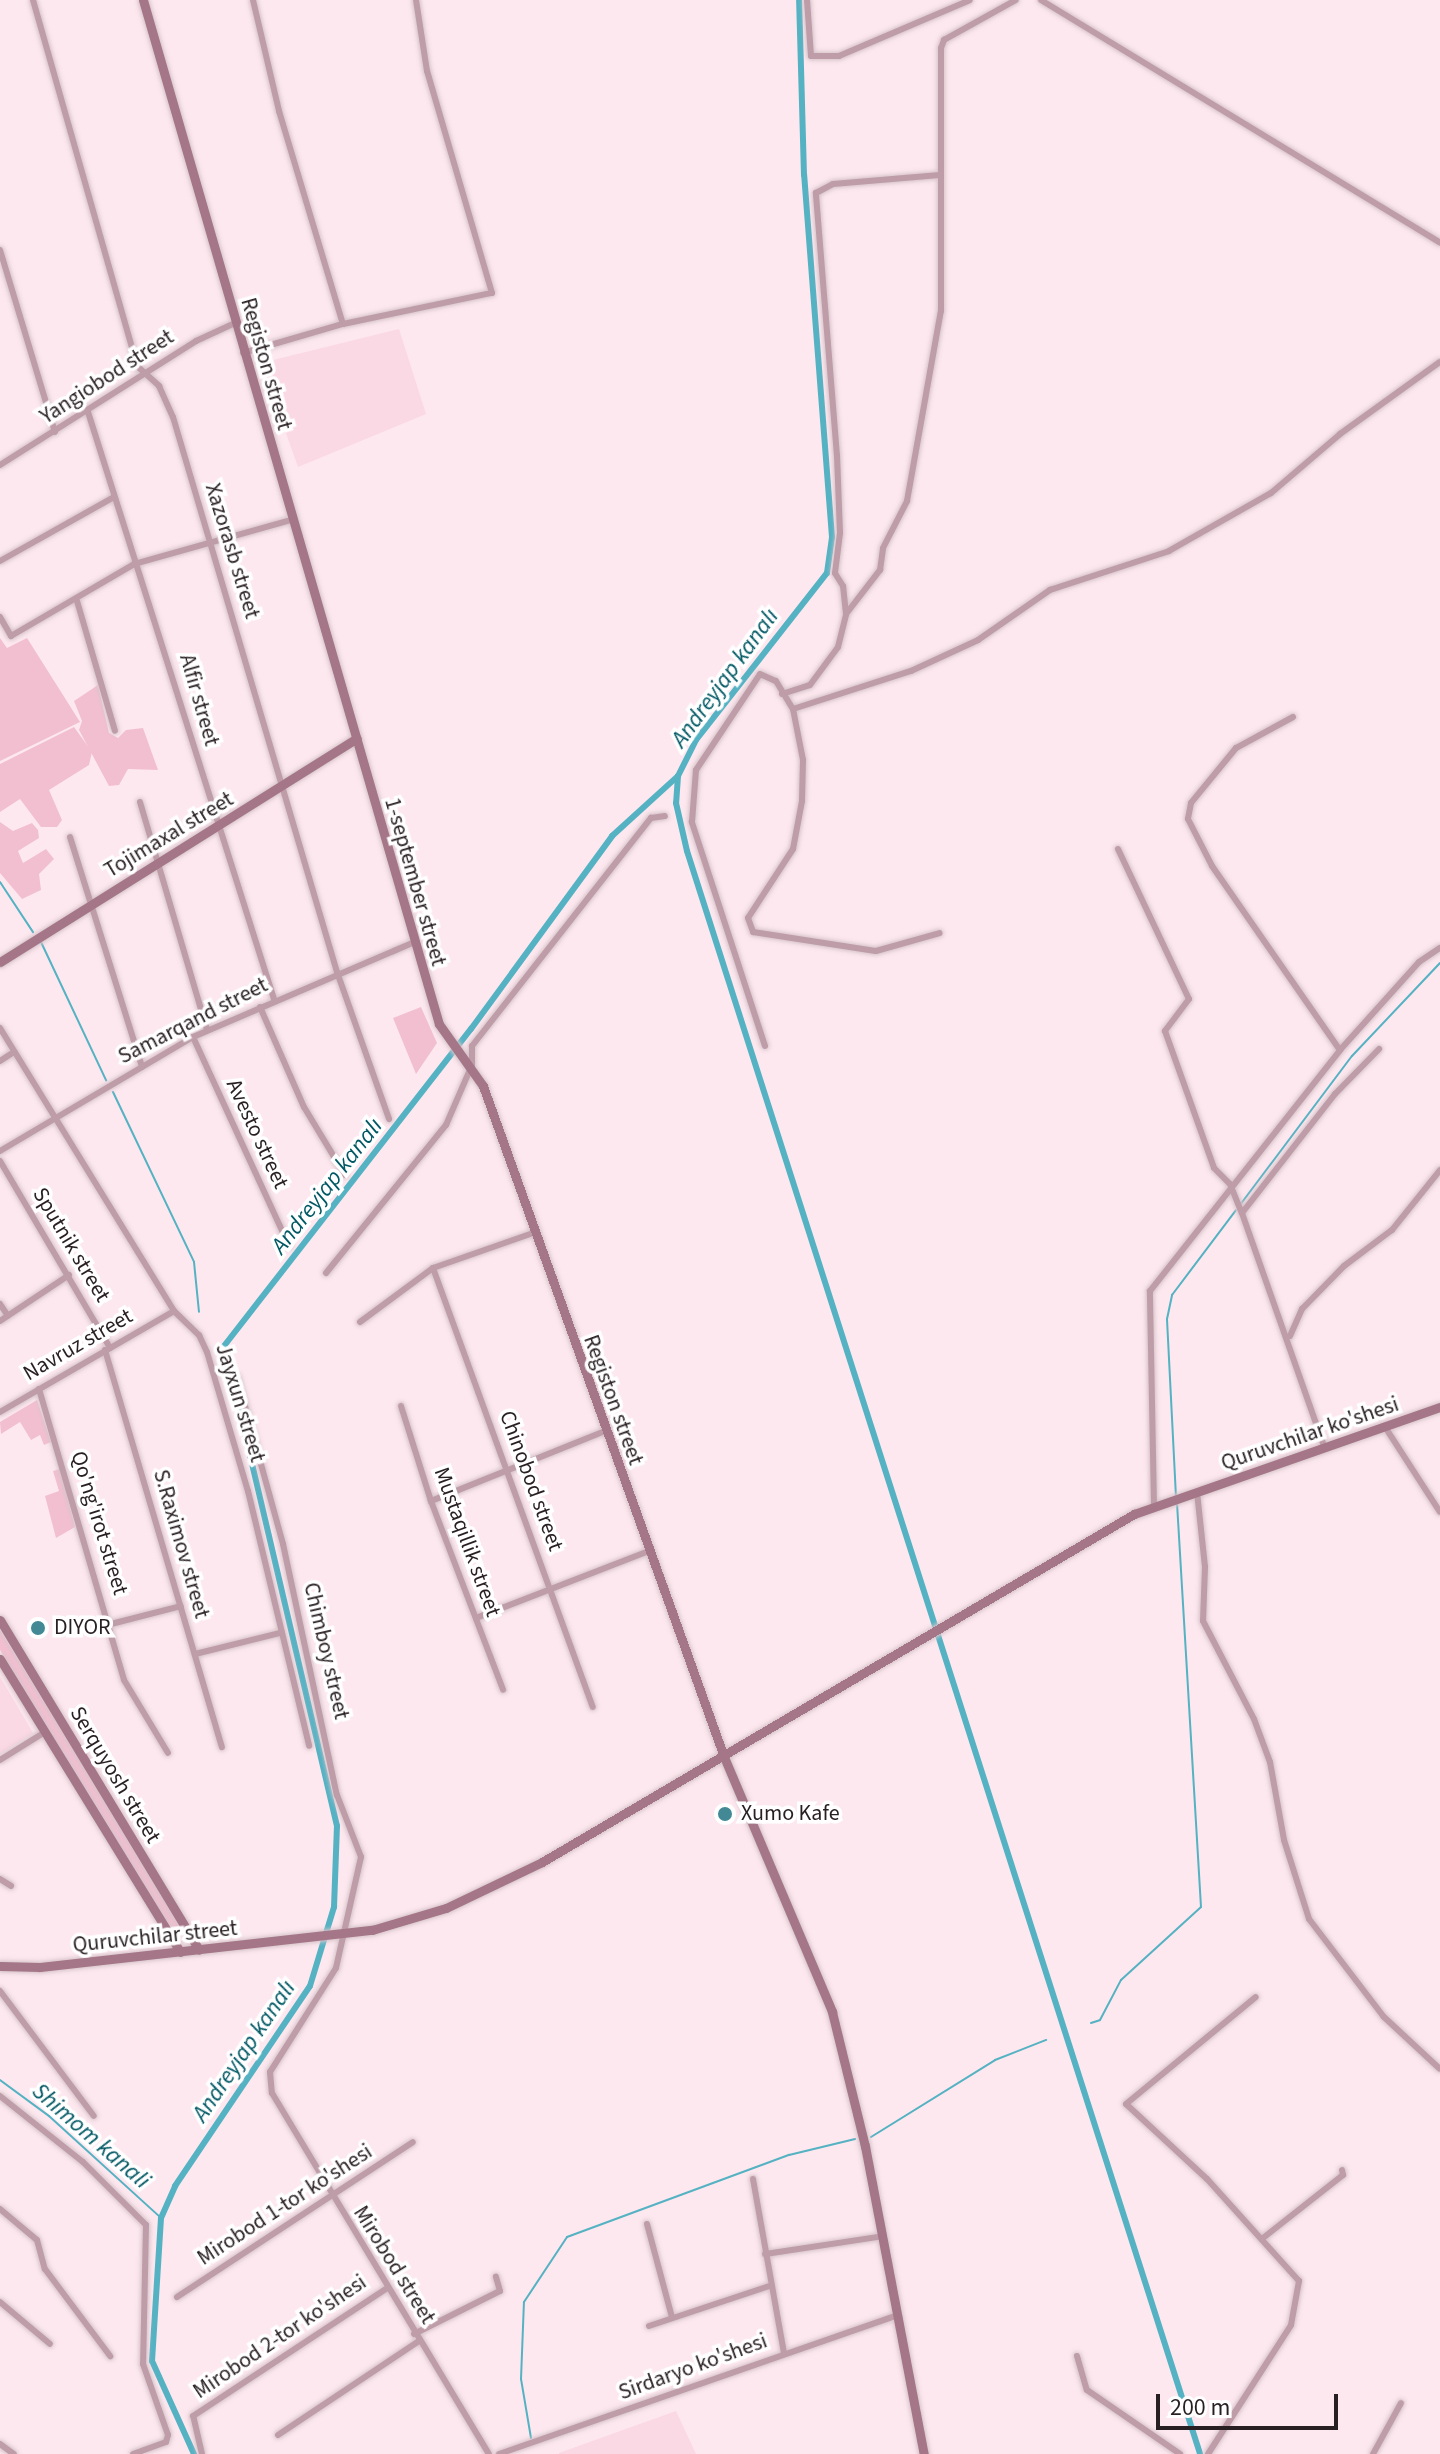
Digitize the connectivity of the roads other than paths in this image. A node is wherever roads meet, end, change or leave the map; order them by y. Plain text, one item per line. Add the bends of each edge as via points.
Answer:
1 (33, 0) edge
2 (143, 0) edge
3 (253, 0) edge
4 (416, 0) edge
5 (807, 0) edge
6 (970, 0) edge
7 (1016, 0) edge
8 (1041, 0) edge
9 (940, 175) junction
10 (1440, 243) edge
11 (0, 250) edge
12 (235, 323) junction
13 (343, 324) junction
14 (243, 353) junction
15 (1440, 362) edge
16 (145, 373) junction
17 (88, 412) junction
18 (55, 432) junction
19 (0, 465) edge
20 (114, 497) junction
21 (294, 519) junction
22 (209, 540) junction
23 (0, 561) edge
24 (134, 564) junction
25 (77, 601) junction
26 (846, 614) junction
27 (0, 617) edge
28 (782, 694) junction
29 (793, 709) junction
30 (1293, 717) dead end
31 (115, 731) dead end
32 (357, 738) junction
33 (283, 785) junction
34 (140, 802) dead end
35 (665, 816) dead end
36 (217, 830) junction
37 (70, 837) dead end
38 (1118, 849) dead end
39 (155, 863) junction
40 (90, 903) junction
41 (940, 933) dead end
42 (412, 943) junction
43 (1440, 948) edge
44 (0, 962) edge
45 (337, 972) junction
46 (274, 999) junction
47 (260, 1007) junction
48 (0, 1028) edge
49 (207, 1030) junction
50 (193, 1037) junction
51 (765, 1046) dead end
52 (1379, 1049) dead end
53 (1340, 1050) junction
54 (14, 1052) junction
55 (0, 1061) edge
56 (469, 1061) junction
57 (142, 1067) junction
58 (55, 1116) junction
59 (389, 1119) dead end
60 (0, 1151) edge
61 (0, 1161) edge
62 (1440, 1170) edge
63 (345, 1175) dead end
64 (1230, 1184) junction
65 (1242, 1213) junction
66 (533, 1233) junction
67 (289, 1246) dead end
68 (433, 1268) junction
69 (326, 1273) dead end
70 (69, 1275) junction
71 (0, 1304) edge
72 (174, 1311) junction
73 (8, 1316) junction
74 (0, 1321) edge
75 (360, 1322) dead end
76 (1290, 1336) junction
77 (108, 1349) junction
78 (237, 1377) dead end
79 (39, 1389) junction
80 (401, 1406) dead end
81 (1440, 1407) edge
82 (0, 1412) edge
83 (1385, 1427) junction
84 (605, 1431) junction
85 (1324, 1446) junction
86 (507, 1468) junction
87 (1194, 1492) junction
88 (431, 1501) junction
89 (1154, 1506) junction
90 (1440, 1512) edge
91 (651, 1550) junction
92 (552, 1590) junction
93 (181, 1606) junction
94 (476, 1618) junction
95 (0, 1620) edge
96 (111, 1624) junction
97 (280, 1633) junction
98 (195, 1654) junction
99 (0, 1659) edge
100 (503, 1690) dead end
101 (593, 1707) dead end
102 (45, 1732) junction
103 (309, 1746) dead end
104 (222, 1747) dead end
105 (168, 1753) dead end
106 (724, 1757) junction
107 (0, 1760) edge
108 (0, 1879) edge
109 (11, 1886) dead end
110 (347, 1933) junction
111 (199, 1950) junction
112 (180, 1952) junction
113 (0, 1966) edge
114 (0, 1991) edge
115 (1256, 1997) dead end
116 (1440, 2069) edge
117 (272, 2093) joint
118 (0, 2096) edge
119 (94, 2116) dead end
120 (413, 2142) dead end
121 (1342, 2170) dead end
122 (753, 2179) dead end
123 (330, 2197) junction
124 (0, 2209) edge
125 (647, 2224) dead end
126 (884, 2236) junction
127 (1263, 2238) junction
128 (765, 2254) junction
129 (496, 2277) dead end
130 (769, 2286) junction
131 (387, 2288) junction
132 (177, 2297) dead end
133 (0, 2302) edge
134 (899, 2315) junction
135 (672, 2317) junction
136 (649, 2326) dead end
137 (414, 2334) junction
138 (419, 2341) junction
139 (50, 2344) dead end
140 (784, 2353) junction
141 (110, 2356) dead end
142 (1077, 2356) dead end
143 (1401, 2403) dead end
144 (278, 2435) dead end
145 (0, 2444) edge
146 (1213, 2445) junction
147 (528, 2450) edge
148 (14, 2454) edge
149 (133, 2454) edge
150 (202, 2454) edge
151 (489, 2454) edge
152 (499, 2454) edge
153 (924, 2454) edge
154 (1180, 2454) edge
155 (1208, 2454) edge
156 (1218, 2454) edge
157 (1373, 2454) edge

1 - 16 street, Xazorasb street via 137,366
2 - 12 street, Registon street
3 - 13 street via 279,111
4 - 13 street via 427,71 492,293
5 - 6 street via 811,56 839,56
7 - 9 street via 944,40
8 - 10 street
9 - 26 street via 941,311 917,467 883,548 880,570
9 - 26 street via 833,184 816,193 837,456 840,533 835,573 843,586
11 - 18 street
12 - 14 street, Registon street
12 - 16 street, Yangiobod street
13 - 14 street
14 - 21 street, Registon street
15 - 29 street via 1340,434 1271,493 1169,551 1050,590 978,640 911,671
16 - 17 street, Yangiobod street
16 - 22 street, Xazorasb street via 159,386 173,417
17 - 18 street, Yangiobod street
17 - 20 street, Alfir street
18 - 19 street, Yangiobod street
20 - 23 street
20 - 24 street, Alfir street
21 - 22 street
21 - 32 street, Registon street
22 - 24 street
22 - 33 street, Xazorasb street
24 - 25 street
24 - 36 street, Alfir street via 143,576
25 - 27 street via 11,636
25 - 31 street
26 - 28 street via 838,647 810,685
28 - 29 street
28 - 51 street via 776,681 760,674 705,754 691,793 692,822
29 - 41 street via 803,760 802,801 793,849 748,918 753,932 876,951
30 - 53 street via 1236,748 1191,803 1188,819 1212,866
32 - 33 street, Tojimaxal street
32 - 42 street, 1-september street
33 - 36 street, Tojimaxal street
33 - 45 street, Xazorasb street
34 - 39 street
35 - 56 street via 651,818 565,922 472,1046
36 - 39 street, Tojimaxal street
36 - 46 street, Alfir street
37 - 40 street
38 - 64 street via 1189,999 1165,1031 1214,1168
39 - 40 street, Tojimaxal street
39 - 49 street
40 - 44 street, Tojimaxal street
40 - 57 street
42 - 45 street, Samarqand street
42 - 56 street, 1-september street via 445,1033
43 - 53 street via 1419,962
45 - 46 street, Samarqand street
45 - 59 street, Xazorasb street
46 - 47 street, Samarqand street
47 - 49 street, Samarqand street
47 - 63 street via 304,1107
48 - 54 street, Jayxun street
49 - 50 street, Samarqand street
50 - 57 street, Samarqand street
50 - 67 street, Avesto street
52 - 65 street via 1335,1094
53 - 64 street
54 - 55 street
54 - 58 street, Jayxun street
56 - 66 street, Registon street
56 - 69 street via 439,1135
57 - 58 street, Samarqand street
58 - 60 street, Samarqand street
58 - 72 street, Jayxun street
61 - 70 street, Sputnik street
62 - 76 street via 1392,1230 1344,1266 1302,1309
64 - 65 street
64 - 89 street via 1150,1291
65 - 76 street
66 - 68 street
66 - 84 street, Registon street
68 - 75 street
68 - 86 street, Chinobod street
70 - 73 street
70 - 77 street, Sputnik street
71 - 73 street
72 - 77 street, Navruz street
72 - 97 street, Jayxun street via 199,1335 207,1352 248,1491
73 - 74 street
76 - 85 street
77 - 79 street, Navruz street
77 - 93 street, S.Raximov street
78 - 110 street, Chimboy street via 283,1544 337,1795 361,1857
79 - 82 street, Navruz street
79 - 96 street, Qo'ng'irot street
80 - 88 street, Mustaqillik street
81 - 83 street, Quruvchilar ko'shesi
83 - 85 street, Quruvchilar ko'shesi
83 - 90 street
84 - 86 street
84 - 91 street, Registon street
85 - 87 street, Quruvchilar ko'shesi
86 - 88 street
86 - 92 street, Chinobod street
87 - 89 street, Quruvchilar ko'shesi
87 - 116 street via 1203,1524 1203,1621 1265,1747 1309,1919 1384,2017
88 - 94 street, Mustaqillik street
89 - 106 street, Quruvchilar ko'shesi via 1068,1551
91 - 92 street
91 - 106 street, Registon street
92 - 94 street
92 - 101 street, Chinobod street
93 - 96 street
93 - 98 street, S.Raximov street
94 - 100 street, Mustaqillik street
95 - 111 street, Serquyosh street
96 - 105 street, Qo'ng'irot street via 124,1680
97 - 98 street
97 - 103 street, Jayxun street
98 - 104 street, S.Raximov street
99 - 102 street, Serquyosh street
102 - 107 street
102 - 112 street, Serquyosh street
106 - 110 street, Quruvchilar street via 542,1862 446,1908
106 - 126 street, Registon street via 832,2012
108 - 109 street
110 - 111 street, Quruvchilar street
110 - 117 street, Chimboy street via 336,1968 321,1984 270,2072
111 - 112 street, Quruvchilar street
112 - 113 street, Quruvchilar street via 40,1967
114 - 119 street
115 - 127 street via 1126,2104
117 - 123 street, Mirobod street
118 - 149 street via 83,2162 146,2225 143,2364 161,2407 166,2442
120 - 123 street, Mirobod 1-tor ko'shesi
121 - 127 street via 1343,2175
122 - 128 street
123 - 131 street, Mirobod street
123 - 132 street, Mirobod 1-tor ko'shesi
124 - 141 street via 37,2240 45,2269
125 - 135 street
126 - 128 street
126 - 134 street, Registon street
127 - 146 street via 1299,2281 1291,2325
128 - 130 street
129 - 137 street via 500,2291
130 - 135 street
130 - 140 street
131 - 137 street, Mirobod street
131 - 150 street, Mirobod 2-tor ko'shesi via 193,2416
133 - 139 street
134 - 140 street, Sirdaryo ko'shesi
134 - 153 street, Registon street
135 - 136 street
137 - 138 street, Mirobod street
138 - 144 street
138 - 151 street, Mirobod street
140 - 147 street, Sirdaryo ko'shesi
142 - 154 street via 1087,2390
143 - 157 street
145 - 148 street
146 - 155 street
146 - 156 street
147 - 152 street, Sirdaryo ko'shesi

